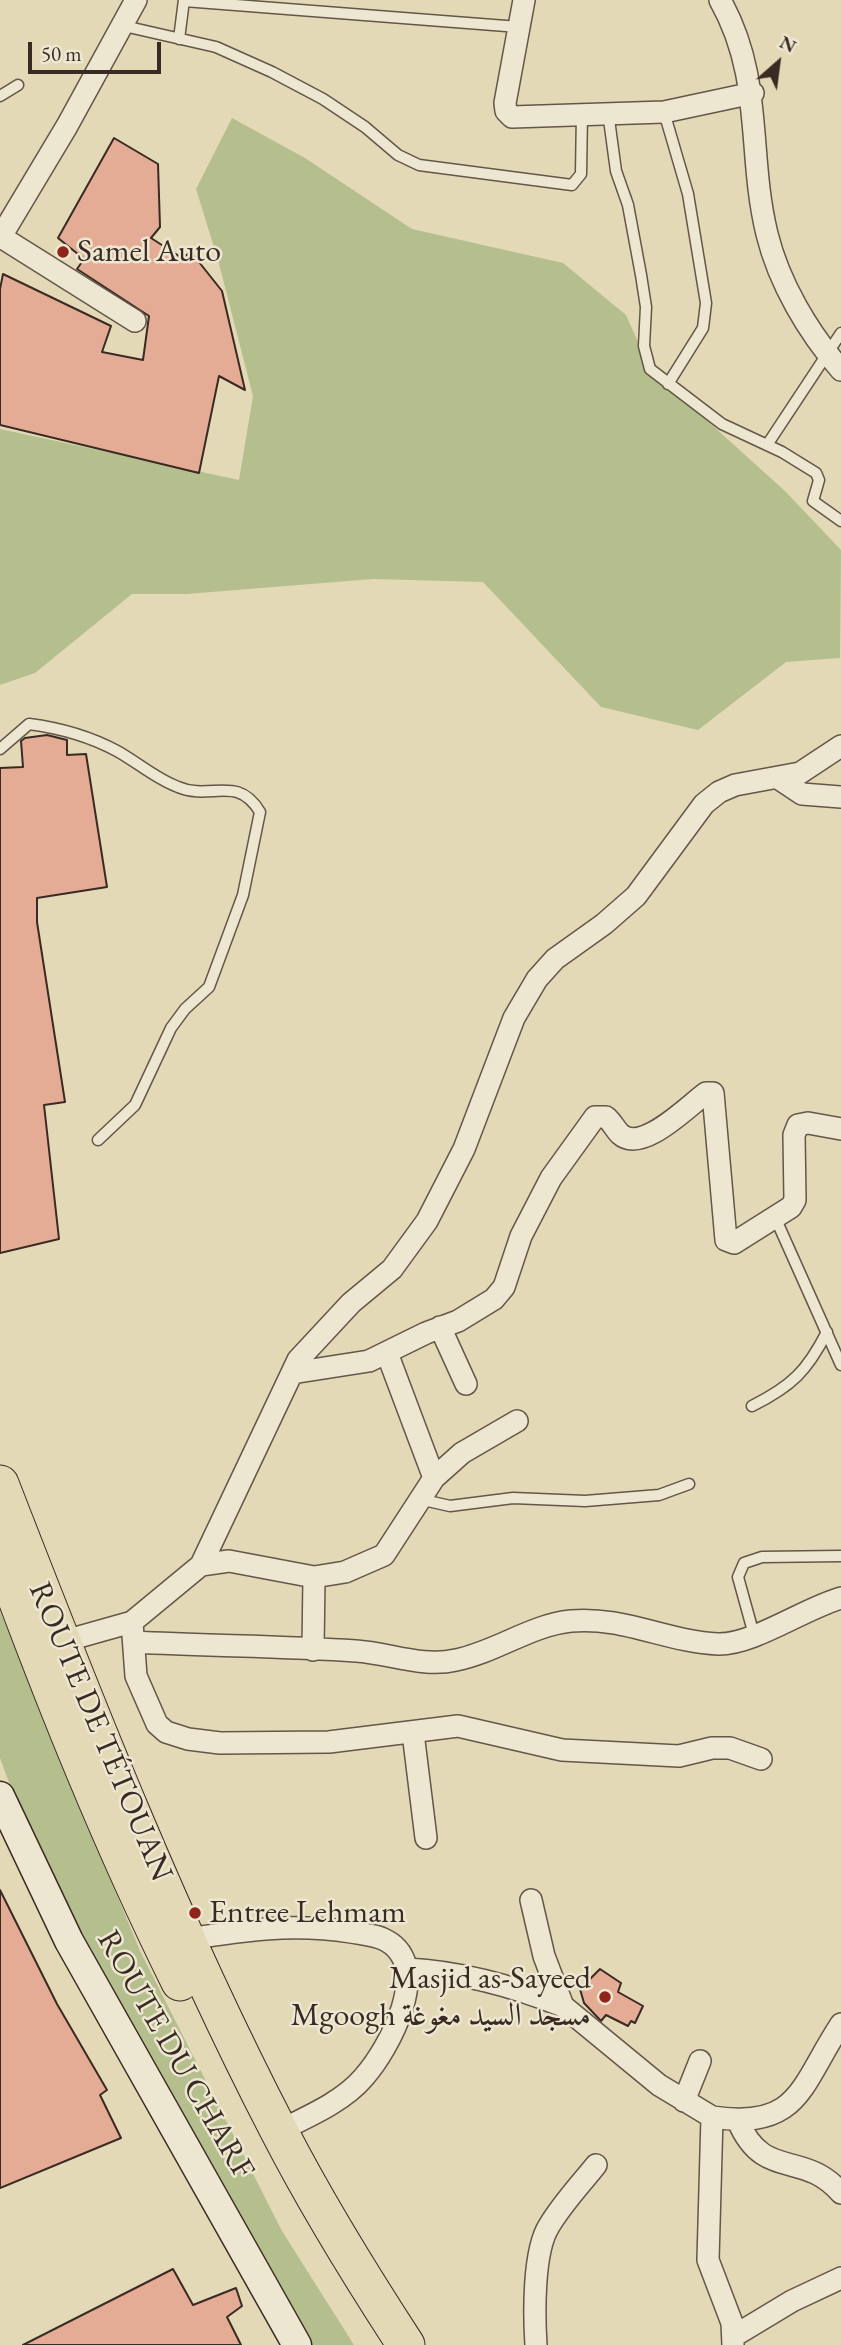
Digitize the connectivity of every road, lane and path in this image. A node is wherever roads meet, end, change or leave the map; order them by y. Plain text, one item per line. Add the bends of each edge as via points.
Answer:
1 (136, 0) edge
2 (184, 0) edge
3 (524, 0) edge
4 (720, 0) edge
5 (124, 26) junction
6 (519, 27) junction
7 (179, 39) junction
8 (18, 85) dead end
9 (753, 93) junction
10 (0, 96) edge
11 (608, 112) junction
12 (664, 112) junction
13 (582, 113) junction
14 (0, 237) edge
15 (135, 321) dead end
16 (841, 333) edge
17 (834, 362) edge
18 (668, 384) junction
19 (767, 445) junction
20 (841, 521) edge
21 (841, 746) edge
22 (0, 749) edge
23 (778, 778) junction
24 (841, 797) edge
25 (841, 1129) edge
26 (98, 1140) dead end
27 (774, 1215) junction
28 (440, 1327) junction
29 (827, 1332) junction
30 (387, 1353) junction
31 (841, 1365) edge
32 (292, 1373) junction
33 (466, 1384) dead end
34 (752, 1406) dead end
35 (517, 1421) dead end
36 (434, 1478) junction
37 (690, 1484) dead end
38 (0, 1485) edge
39 (419, 1499) junction
40 (0, 1554) edge
41 (841, 1556) edge
42 (201, 1565) junction
43 (314, 1577) junction
44 (841, 1598) edge
45 (133, 1632) junction
46 (754, 1635) junction
47 (61, 1642) junction
48 (313, 1650) junction
49 (413, 1733) junction
50 (761, 1759) dead end
51 (0, 1796) edge
52 (426, 1838) dead end
53 (531, 1900) dead end
54 (187, 1939) junction
55 (408, 1969) junction
56 (563, 2006) junction
57 (841, 2024) edge
58 (700, 2061) dead end
59 (684, 2101) junction
60 (712, 2117) junction
61 (738, 2121) junction
62 (279, 2131) junction
63 (596, 2165) dead end
64 (841, 2193) edge
65 (841, 2278) edge
66 (733, 2341) edge
67 (298, 2345) edge
68 (382, 2345) edge
69 (407, 2345) edge
70 (536, 2345) edge

1 - 5 street
2 - 6 lane
2 - 7 lane
3 - 6 street
4 - 9 street via 744,51
5 - 7 lane
5 - 14 street
6 - 13 street via 506,111 512,117 525,118
7 - 13 lane via 216,47 272,72 341,111 398,155 431,167 572,185 581,174
8 - 10 lane
9 - 12 street
9 - 17 street via 753,128 775,262
11 - 12 street
11 - 13 street
11 - 18 lane via 646,307 646,360
12 - 18 lane via 688,194 706,303 703,328
14 - 15 street
16 - 17 lane
17 - 19 lane
18 - 19 lane via 722,424
19 - 20 lane via 816,473 819,480 813,501
21 - 23 street via 800,773
22 - 26 lane via 29,724 64,728 114,750 178,788 239,791 251,797 260,812 243,895 209,987 171,1027 135,1105
23 - 24 street via 802,793
23 - 32 street via 735,785 704,804 636,896 555,959 537,979 514,1018 464,1149 427,1222 392,1269 328,1327
25 - 27 street via 808,1122 798,1125 794,1135 795,1200
27 - 28 street via 739,1242 726,1240 713,1093 706,1093 649,1136 633,1140 621,1135 606,1116 595,1117 551,1178 521,1236 504,1287 481,1308
27 - 29 lane
28 - 30 street
28 - 33 street
29 - 31 lane
29 - 34 lane via 808,1366 790,1385
30 - 32 street via 369,1362
30 - 36 street
32 - 42 street
35 - 36 street via 462,1453
36 - 39 street
37 - 39 lane via 659,1495 585,1501 513,1498 450,1506
38 - 47 highway, ROUTE DE TÉTOUAN
39 - 43 street via 384,1555 345,1572
40 - 68 highway, ROUTE DE TÉTOUAN via 131,1883 243,2112
41 - 46 lane via 762,1557 744,1563 738,1577
42 - 43 street via 229,1561
42 - 45 street
43 - 48 street
44 - 46 street
45 - 47 street
45 - 48 street
45 - 49 street via 136,1676 158,1724 179,1737 220,1743 329,1742
46 - 48 street via 720,1644 583,1620 556,1623 456,1661
47 - 54 highway, ROUTE DE TÉTOUAN
49 - 50 street via 458,1726 562,1751 679,1756 730,1748
49 - 52 street
51 - 67 street, ROUTE DU CHARF via 69,1941
53 - 56 street via 544,1956
54 - 55 street via 307,1926 386,1940 402,1954
54 - 62 highway, ROUTE DE TÉTOUAN
55 - 56 street via 475,1978
55 - 62 street via 394,2030 363,2079 319,2112
56 - 59 street
57 - 61 street via 800,2092 781,2110 765,2119
58 - 59 street
59 - 60 street
60 - 61 street
60 - 66 street via 708,2260 727,2307
61 - 64 street via 760,2154 817,2172
62 - 69 highway, ROUTE DE TÉTOUAN
63 - 70 street via 549,2225 540,2246
65 - 66 street via 792,2301

